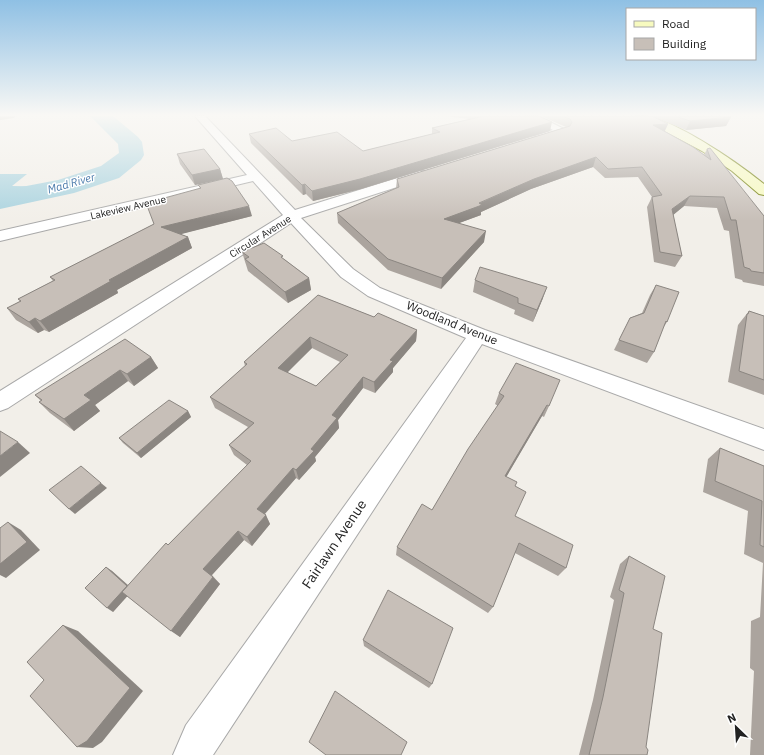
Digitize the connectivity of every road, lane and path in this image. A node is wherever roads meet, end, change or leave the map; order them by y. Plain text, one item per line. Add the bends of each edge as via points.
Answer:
1 (232, 151) edge
2 (712, 151) edge
3 (435, 171) edge
4 (256, 177) junction
5 (764, 191) edge
6 (292, 216) junction
7 (0, 236) edge
8 (478, 334) junction
9 (0, 402) edge
10 (764, 440) edge
11 (193, 755) edge

1 - 4 street, Woodland Avenue
2 - 5 main road via 743,172
3 - 6 street, Circular Avenue
4 - 6 street, Woodland Avenue
4 - 7 street, Lakeview Avenue
6 - 8 street, Woodland Avenue via 346,273 374,292
6 - 9 street, Circular Avenue
8 - 10 street, Woodland Avenue
8 - 11 street, Fairlawn Avenue via 200,739

